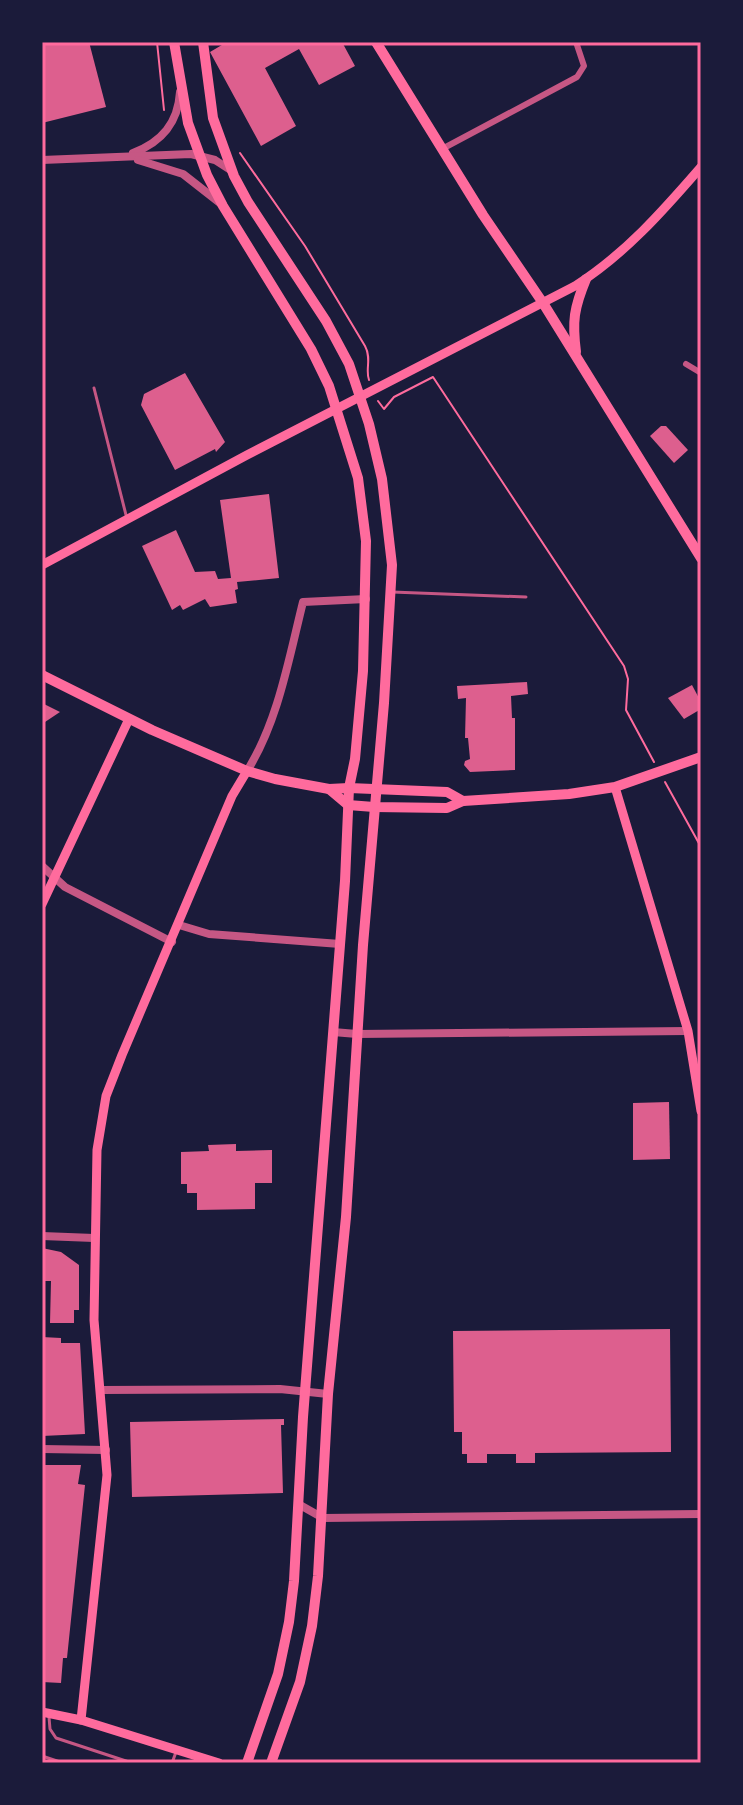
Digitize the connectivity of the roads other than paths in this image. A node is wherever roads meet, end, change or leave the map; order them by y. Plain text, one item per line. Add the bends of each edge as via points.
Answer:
1 (174, 42) edge
2 (203, 42) edge
3 (376, 42) edge
4 (576, 42) edge
5 (180, 81) junction
6 (442, 149) junction
7 (199, 155) junction
8 (113, 157) junction
9 (42, 160) edge
10 (701, 167) edge
11 (234, 176) junction
12 (223, 206) junction
13 (586, 279) junction
14 (543, 303) junction
15 (577, 358) junction
16 (686, 364) dead end
17 (701, 373) edge
18 (94, 388) dead end
19 (360, 397) junction
20 (338, 410) junction
21 (127, 519) junction
22 (701, 558) edge
23 (42, 565) edge
24 (392, 592) junction
25 (526, 597) dead end
26 (366, 599) junction
27 (42, 675) edge
28 (129, 719) junction
29 (701, 757) edge
30 (247, 771) junction
31 (615, 787) junction
32 (349, 788) junction
33 (329, 789) junction
34 (376, 789) junction
35 (463, 801) junction
36 (348, 805) junction
37 (374, 807) junction
38 (42, 866) edge
39 (54, 878) junction
40 (42, 904) edge
41 (179, 925) junction
42 (172, 942) junction
43 (340, 944) junction
44 (688, 1031) junction
45 (333, 1032) junction
46 (357, 1034) junction
47 (701, 1111) edge
48 (42, 1236) edge
49 (94, 1238) junction
50 (101, 1390) junction
51 (307, 1391) junction
52 (328, 1394) junction
53 (42, 1449) edge
54 (106, 1450) junction
55 (300, 1505) junction
56 (701, 1514) edge
57 (323, 1518) junction
58 (46, 1712) edge
59 (81, 1720) junction
60 (176, 1750) junction
61 (42, 1756) edge
62 (63, 1763) edge
63 (132, 1763) edge
64 (172, 1763) edge
65 (219, 1763) edge
66 (247, 1763) edge
67 (271, 1763) edge

1 - 5 main road
2 - 11 main road via 213,118
3 - 6 main road
4 - 6 street via 584,66 577,77
5 - 7 main road
5 - 8 street via 177,112 165,134 141,150
6 - 14 main road
7 - 8 street
7 - 11 street
7 - 12 main road
8 - 9 street
8 - 12 street via 176,171
10 - 13 main road via 635,241
11 - 19 main road via 332,331
12 - 20 main road via 311,349
13 - 14 main road
13 - 15 main road via 573,316
14 - 15 main road
14 - 19 main road
15 - 22 main road
16 - 17 street
18 - 21 lane
19 - 20 main road
19 - 24 main road via 382,479
20 - 21 main road
20 - 26 main road via 363,509
21 - 23 main road
24 - 25 lane
24 - 34 main road
26 - 30 street via 303,602 260,751
26 - 32 main road
27 - 28 main road
28 - 30 main road
28 - 39 main road
29 - 31 main road
30 - 33 main road
30 - 41 main road
31 - 35 main road
31 - 44 main road
32 - 33 main road
32 - 34 main road
32 - 36 main road
33 - 36 main road
34 - 35 main road via 447,792
34 - 37 main road
35 - 37 main road via 447,808
36 - 37 main road
36 - 43 main road
37 - 46 main road
38 - 39 street
39 - 40 main road
39 - 42 street
41 - 42 main road
41 - 43 street via 209,934
42 - 49 main road via 106,1096 97,1150
43 - 45 main road
44 - 46 street
44 - 47 main road
45 - 46 street
45 - 51 main road
46 - 52 main road
48 - 49 street
49 - 50 main road
50 - 51 street
50 - 54 main road
51 - 52 street
51 - 55 main road
52 - 57 main road
53 - 54 street
54 - 59 main road via 106,1496
55 - 57 street
55 - 66 main road via 284,1646
56 - 57 street
57 - 67 main road via 306,1657
58 - 59 main road
58 - 63 lane via 56,1738
59 - 60 main road
60 - 64 lane
60 - 65 main road
61 - 62 lane

